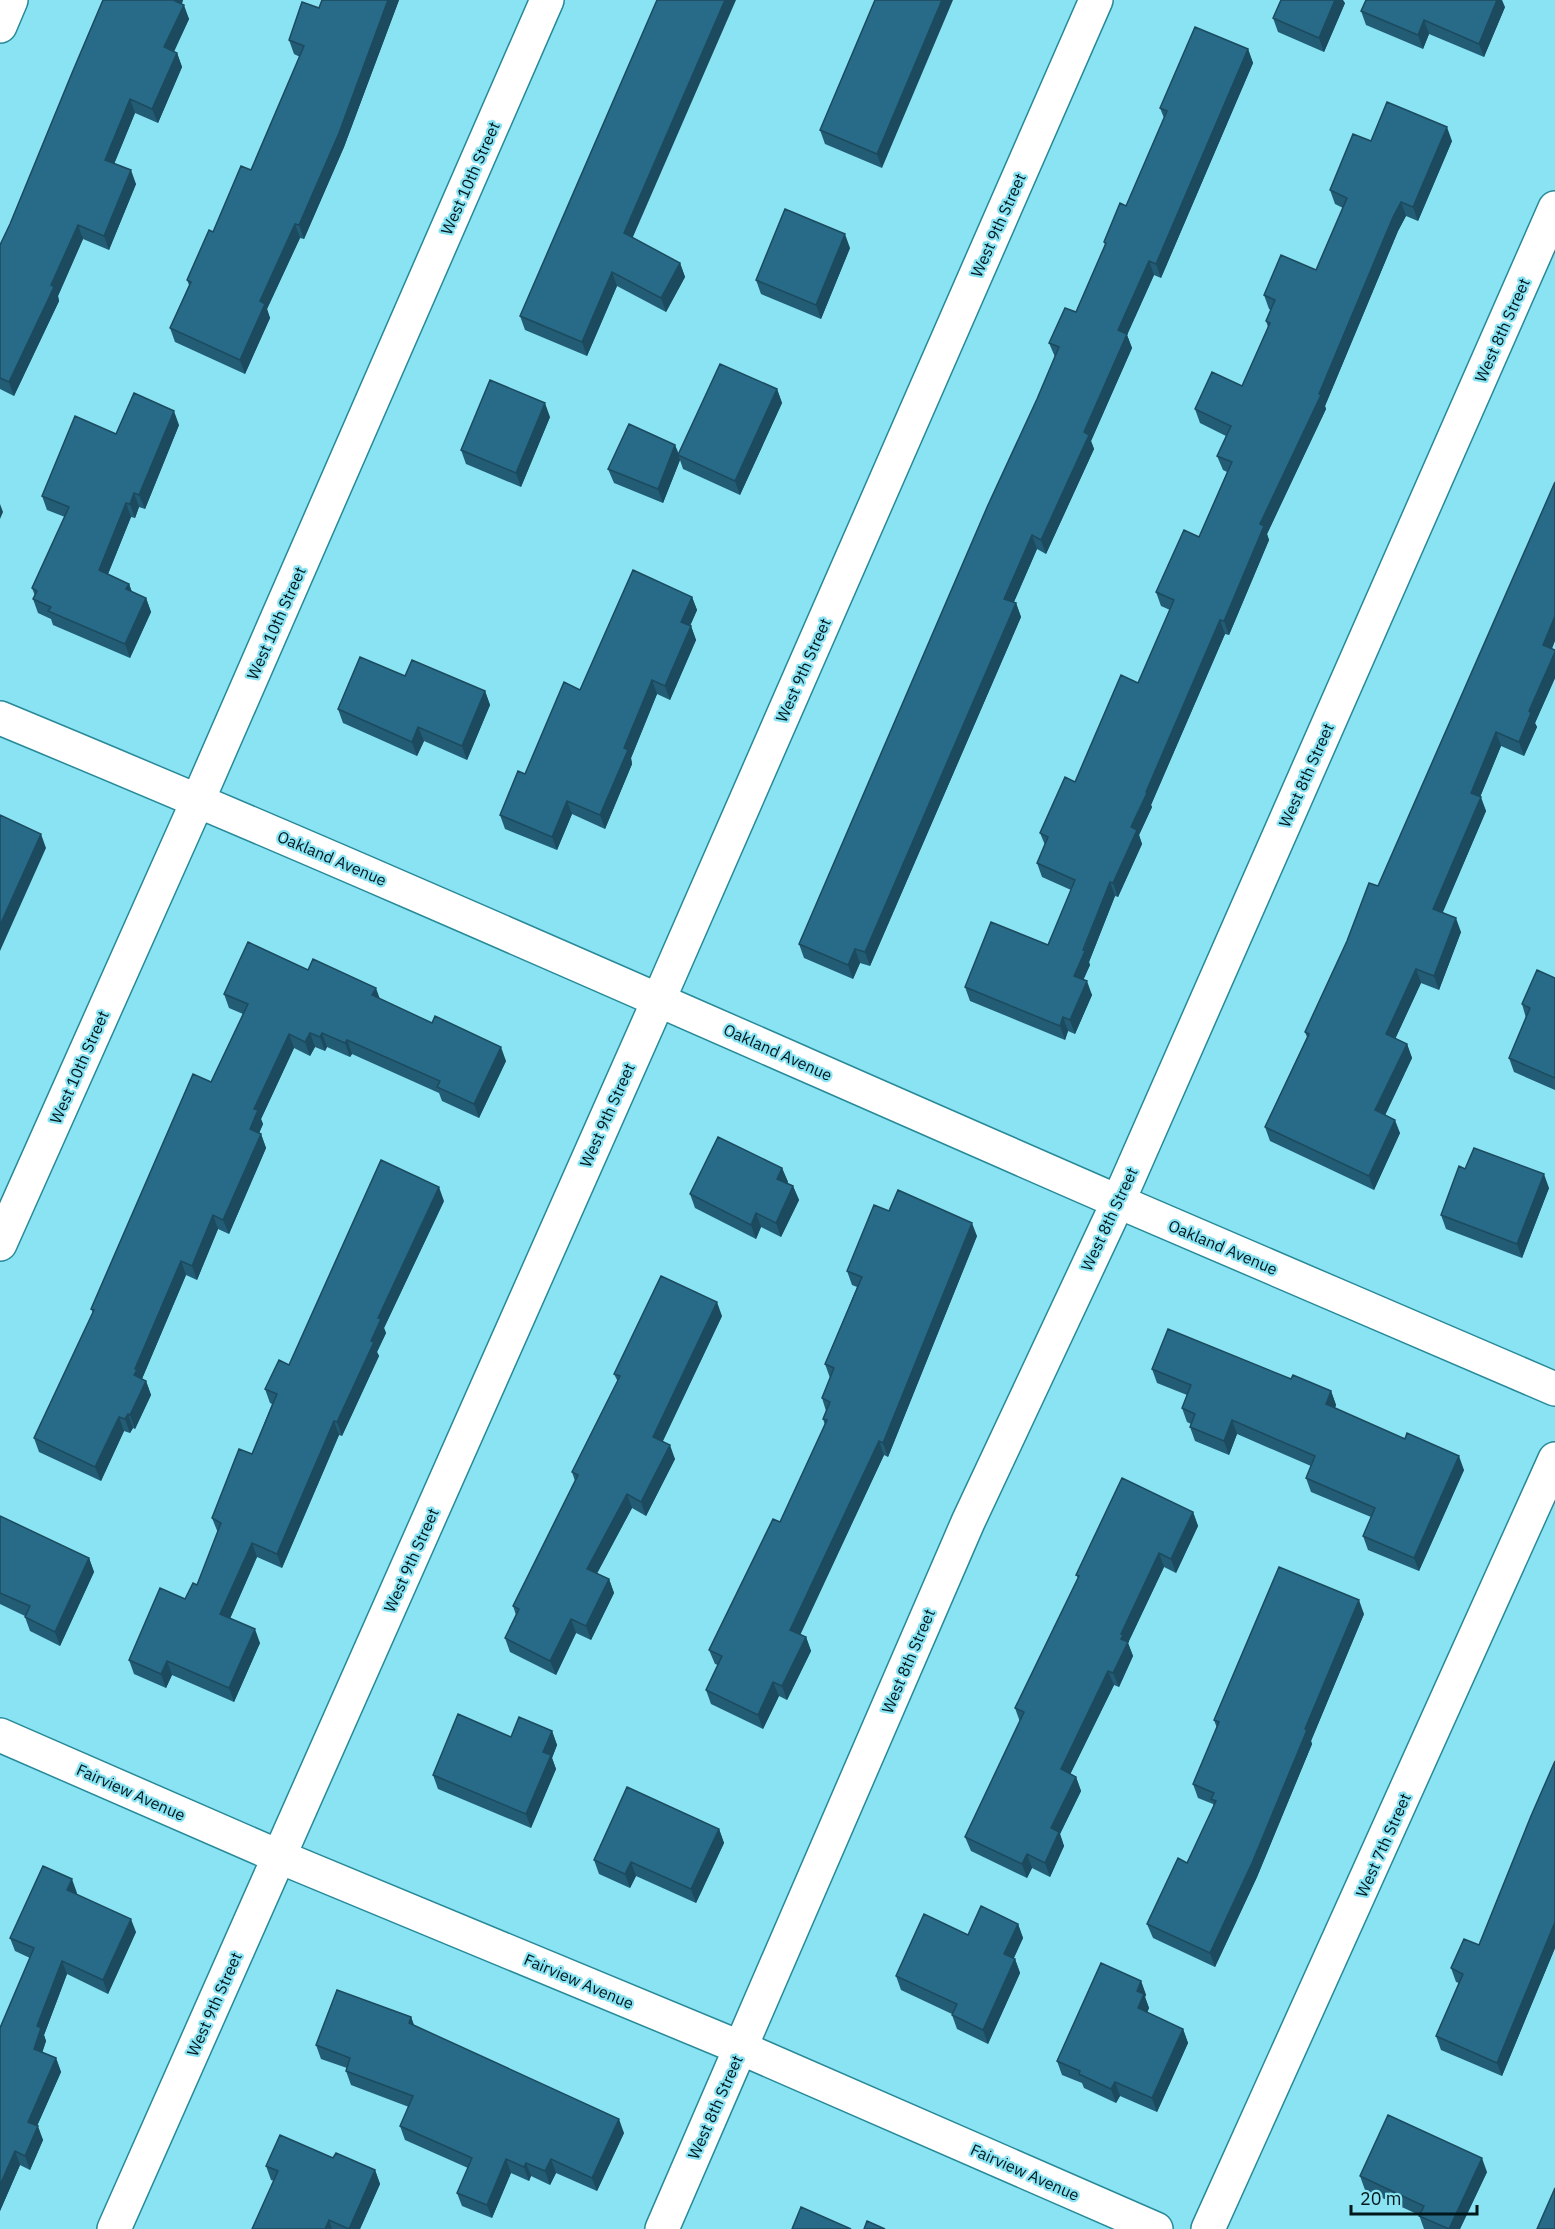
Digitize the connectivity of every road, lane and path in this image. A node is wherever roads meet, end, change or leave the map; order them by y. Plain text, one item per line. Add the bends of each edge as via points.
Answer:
1 (11, 0) edge
2 (548, 0) edge
3 (1096, 0) edge
4 (0, 26) edge
5 (1555, 208) edge
6 (0, 718) edge
7 (198, 800) junction
8 (659, 999) junction
9 (1118, 1202) junction
10 (0, 1244) edge
11 (1555, 1389) edge
12 (1555, 1459) edge
13 (0, 1735) edge
14 (280, 1857) junction
15 (741, 2048) junction
16 (114, 2229) edge
17 (662, 2229) edge
18 (1156, 2229) edge
19 (1208, 2229) edge

1 - 4 street
2 - 7 street, West 10th Street
3 - 8 street, West 9th Street
5 - 9 street, West 8th Street
6 - 7 street, Oakland Avenue
7 - 8 street, Oakland Avenue
7 - 10 street, West 10th Street
8 - 9 street, Oakland Avenue
8 - 14 street, West 9th Street
9 - 11 street, Oakland Avenue
9 - 15 street, West 8th Street via 968,1522
12 - 19 street, West 7th Street
13 - 14 street, Fairview Avenue
14 - 15 street, Fairview Avenue
14 - 16 street, West 9th Street
15 - 17 street, West 8th Street
15 - 18 street, Fairview Avenue

